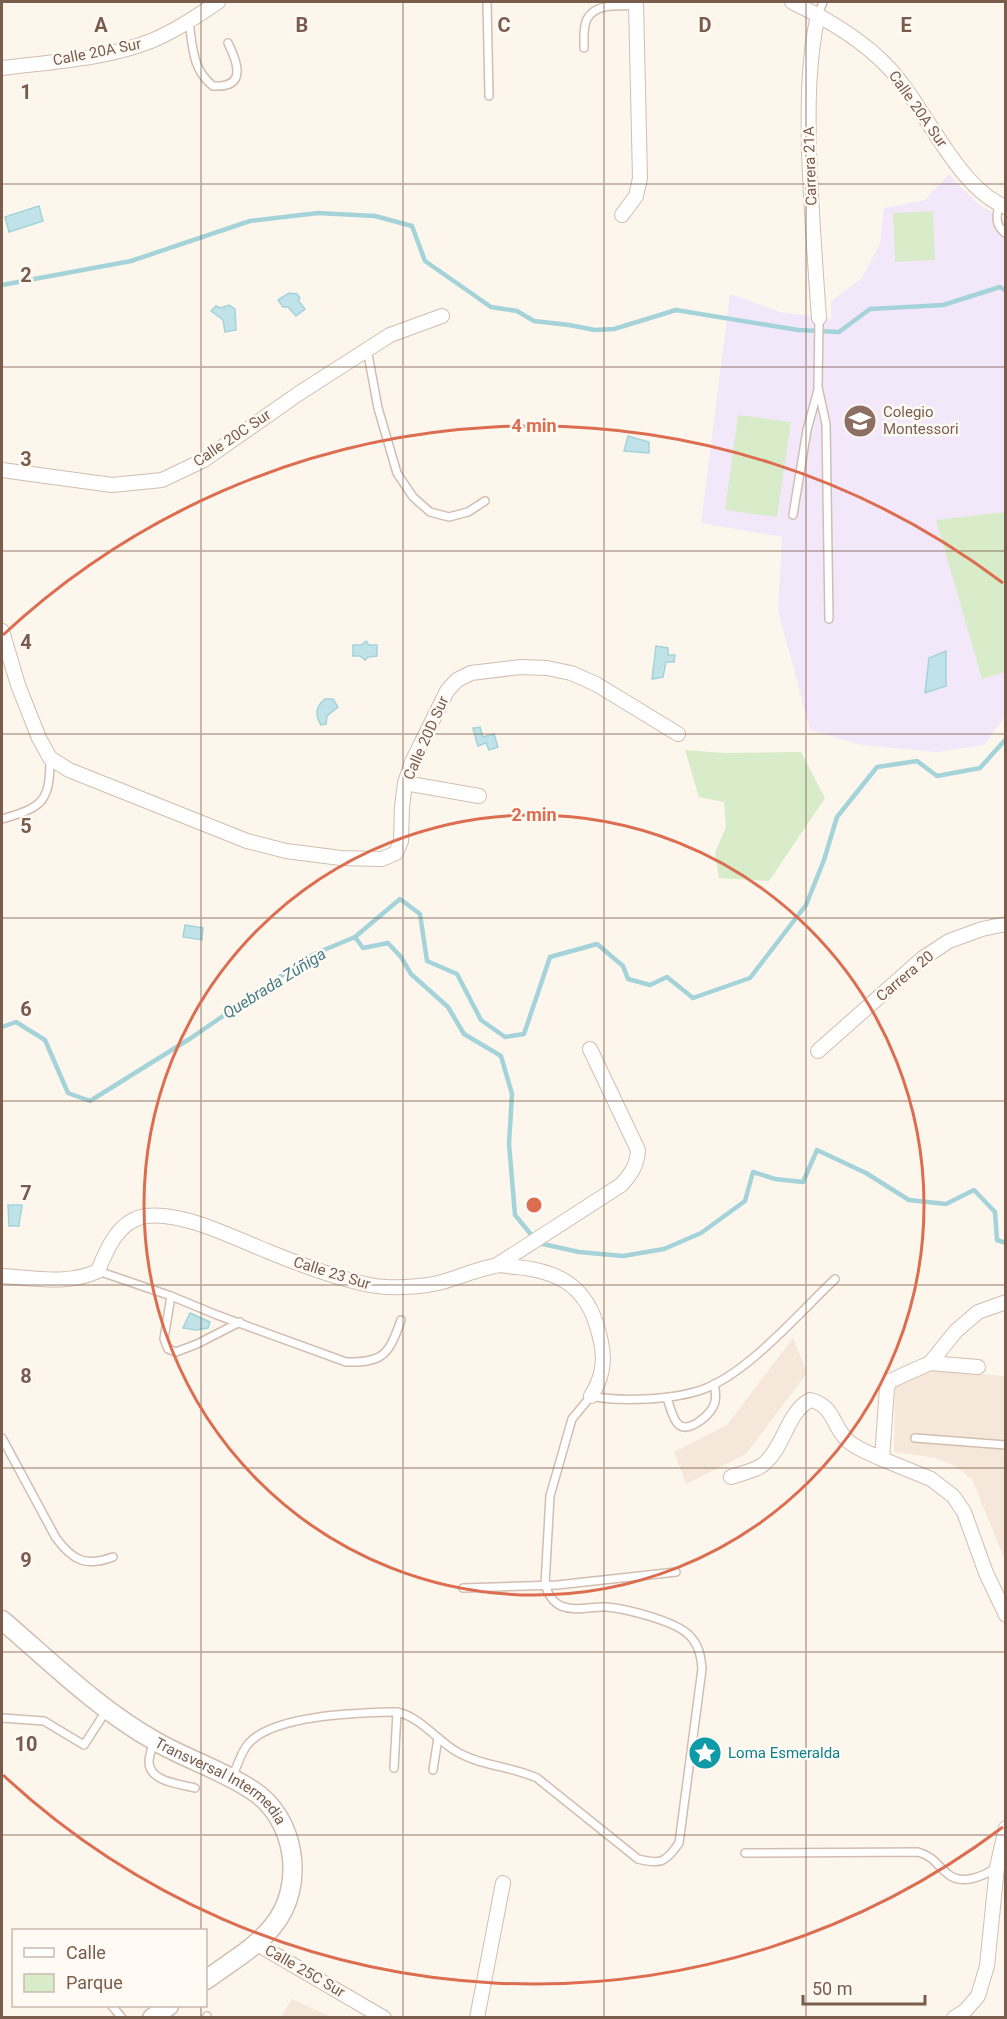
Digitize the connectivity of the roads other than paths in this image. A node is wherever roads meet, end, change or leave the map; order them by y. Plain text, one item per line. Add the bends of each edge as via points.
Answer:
1 (218, 2) edge
2 (487, 2) edge
3 (792, 2) edge
4 (636, 4) edge
5 (821, 8) edge
6 (189, 22) junction
7 (228, 43) dead end
8 (584, 48) dead end
9 (2, 68) edge
10 (489, 96) dead end
11 (1002, 206) edge
12 (621, 215) dead end
13 (1005, 234) edge
14 (442, 316) dead end
15 (819, 318) joint
16 (367, 349) junction
17 (818, 387) junction
18 (2, 470) edge
19 (485, 501) dead end
20 (793, 515) dead end
21 (829, 619) dead end
22 (3, 639) edge
23 (678, 734) dead end
24 (50, 758) junction
25 (405, 783) junction
26 (479, 796) dead end
27 (2, 819) edge
28 (1005, 924) edge
29 (590, 1049) dead end
30 (818, 1051) dead end
31 (496, 1265) junction
32 (98, 1271) junction
33 (2, 1276) edge
34 (835, 1279) dead end
35 (171, 1296) junction
36 (1005, 1302) edge
37 (401, 1320) dead end
38 (240, 1322) junction
39 (930, 1363) junction
40 (978, 1366) dead end
41 (714, 1384) junction
42 (591, 1396) junction
43 (667, 1398) junction
44 (2, 1438) edge
45 (915, 1438) dead end
46 (1005, 1445) edge
47 (882, 1459) junction
48 (731, 1477) dead end
49 (113, 1557) dead end
50 (676, 1572) dead end
51 (545, 1585) junction
52 (464, 1588) dead end
53 (1005, 1615) edge
54 (2, 1620) edge
55 (108, 1709) junction
56 (397, 1712) junction
57 (2, 1718) edge
58 (438, 1738) junction
59 (154, 1740) junction
60 (394, 1768) dead end
61 (433, 1770) dead end
62 (232, 1778) junction
63 (195, 1788) dead end
64 (1005, 1828) edge
65 (745, 1853) dead end
66 (997, 1867) junction
67 (503, 1883) dead end
68 (257, 1944) junction
69 (207, 1979) edge
70 (168, 2007) edge
71 (959, 2014) edge
72 (152, 2018) edge
73 (384, 2018) edge
74 (477, 2018) edge

1 - 6 street, Calle 20A Sur
2 - 10 lane
3 - 5 street, Calle 20A Sur
4 - 8 lane via 607,6 593,12 586,20
4 - 12 street via 640,178 636,196
5 - 11 street, Calle 20A Sur via 887,65 960,169
5 - 15 street, Carrera 21A via 812,40 809,79 811,213
6 - 7 lane via 198,71 213,86 223,87 238,74 238,63
6 - 9 street, Calle 20A Sur via 149,42 111,52
11 - 13 lane via 995,220
14 - 16 street, Calle 20C Sur via 390,335
15 - 17 lane
16 - 18 street, Calle 20C Sur via 204,460 162,480 112,485
16 - 19 lane via 378,408 397,473 413,497 430,512 449,517 468,512
17 - 20 lane
17 - 21 lane via 826,424
22 - 24 street
23 - 25 street, Calle 20D Sur via 571,673 521,667 471,673 447,691
24 - 25 street, Calle 20D Sur via 69,770 246,840 286,851 341,858 382,859 396,853 401,841
24 - 27 lane via 49,787 44,800 32,809
25 - 26 street
28 - 30 street, Carrera 20 via 949,941 922,958
29 - 31 street via 638,1150 637,1163 621,1185
31 - 32 street, Calle 23 Sur via 439,1283 374,1286 341,1279 172,1216 145,1216 115,1235
31 - 42 street, Calle 23 Sur via 558,1276 588,1303 600,1333 604,1359 599,1383
32 - 33 street via 76,1279
32 - 35 lane
34 - 41 lane via 773,1340
35 - 38 lane
35 - 38 lane via 164,1339 168,1349 176,1352
36 - 39 street via 978,1312
37 - 38 lane via 392,1347 379,1358 362,1362 346,1362
39 - 40 street
39 - 47 street via 894,1378 887,1387
41 - 43 lane
41 - 43 lane via 713,1407 691,1426 678,1425
42 - 43 lane via 618,1401
42 - 51 lane via 572,1419 550,1497
44 - 49 lane via 67,1553 81,1561 97,1563
45 - 46 lane
47 - 48 street via 852,1444 827,1407 810,1400 800,1406 765,1464
47 - 53 street via 931,1479 953,1496 964,1512
50 - 51 lane
51 - 52 lane
51 - 58 lane via 550,1598 559,1605 626,1610 672,1625 688,1634 700,1650 702,1669 679,1843 668,1858 654,1863 638,1859 537,1778 462,1755
54 - 55 street, Transversal Intermedia
55 - 57 lane via 84,1745 44,1721
55 - 59 street, Transversal Intermedia
56 - 58 lane via 414,1718
56 - 60 lane
56 - 62 lane via 343,1713 267,1731 248,1745
58 - 61 lane
59 - 62 street, Transversal Intermedia
59 - 63 lane via 151,1772 158,1778
62 - 68 street, Transversal Intermedia via 272,1808 285,1830 292,1854 292,1879 286,1903
64 - 66 street
65 - 66 lane via 918,1852 934,1859 949,1876 962,1879 986,1875
66 - 71 street via 987,1966 978,1996
67 - 74 street
68 - 69 street, Transversal Intermedia
68 - 73 street, Calle 25C Sur
70 - 72 street

